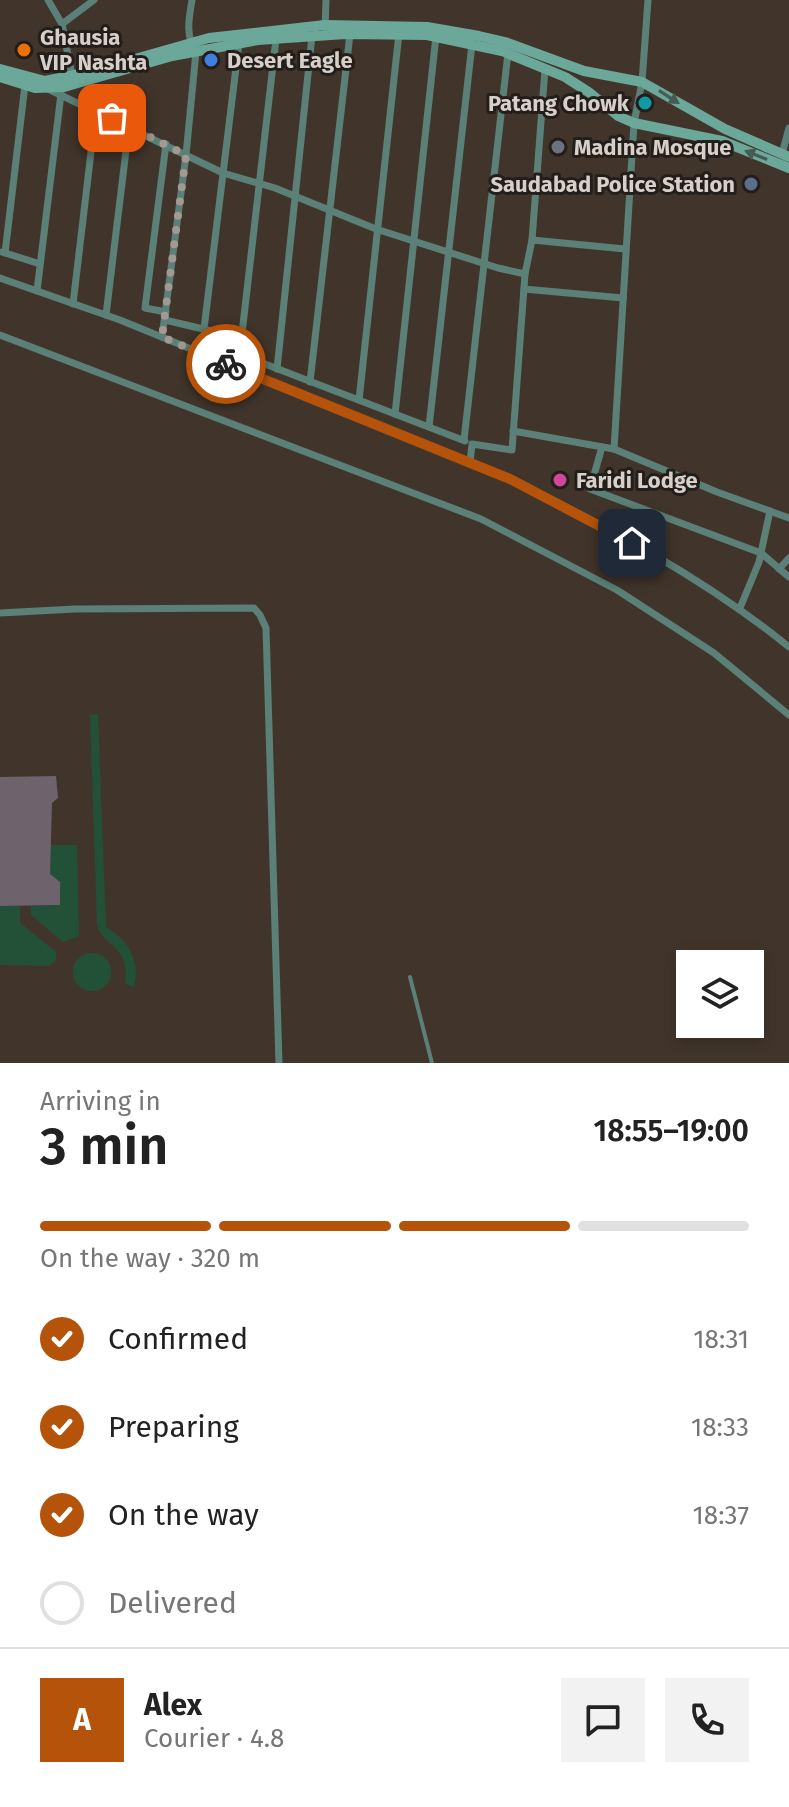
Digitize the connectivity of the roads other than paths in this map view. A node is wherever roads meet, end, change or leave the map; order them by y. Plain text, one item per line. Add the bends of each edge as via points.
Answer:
1 (48, 0) edge
2 (94, 0) edge
3 (192, 0) edge
4 (326, 0) edge
5 (648, 0) edge
6 (62, 24) junction
7 (326, 30) junction
8 (399, 33) junction
9 (350, 34) junction
10 (312, 36) junction
11 (436, 36) junction
12 (276, 39) junction
13 (239, 43) junction
14 (472, 43) junction
15 (193, 47) junction
16 (508, 53) junction
17 (0, 69) edge
18 (545, 69) junction
19 (72, 76) junction
20 (0, 77) edge
21 (642, 82) junction
22 (25, 85) junction
23 (46, 89) junction
24 (61, 94) junction
25 (96, 110) junction
26 (634, 123) junction
27 (129, 126) junction
28 (789, 128) edge
29 (166, 144) junction
30 (186, 155) junction
31 (786, 155) edge
32 (789, 168) edge
33 (223, 173) junction
34 (259, 183) junction
35 (294, 197) junction
36 (330, 210) junction
37 (376, 229) junction
38 (414, 239) junction
39 (532, 240) junction
40 (625, 249) junction
41 (451, 251) junction
42 (2, 252) edge
43 (484, 263) junction
44 (40, 264) junction
45 (525, 274) junction
46 (0, 278) edge
47 (524, 289) junction
48 (37, 291) junction
49 (623, 298) junction
50 (73, 304) junction
51 (106, 315) junction
52 (165, 316) junction
53 (204, 329) junction
54 (0, 335) edge
55 (162, 337) junction
56 (241, 338) junction
57 (239, 354) junction
58 (238, 368) junction
59 (277, 369) junction
60 (310, 382) junction
61 (359, 400) junction
62 (395, 414) junction
63 (429, 427) junction
64 (513, 431) junction
65 (468, 442) junction
66 (602, 447) junction
67 (614, 449) junction
68 (470, 463) junction
69 (770, 511) junction
70 (789, 518) edge
71 (761, 553) junction
72 (789, 558) edge
73 (779, 569) junction
74 (789, 577) edge
75 (740, 608) junction
76 (0, 613) edge
77 (789, 647) edge
78 (789, 715) edge
79 (410, 977) dead end
80 (279, 1063) edge
81 (432, 1063) edge

1 - 6 street
2 - 6 street
3 - 15 street via 188,21
4 - 7 street
5 - 21 street
6 - 19 street
7 - 9 main road
7 - 10 main road
7 - 15 main road via 209,38
7 - 21 main road via 427,27 505,42 584,71
8 - 9 main road
8 - 11 main road
8 - 37 street
9 - 36 street
10 - 12 main road
10 - 35 street
11 - 14 main road
11 - 38 street
12 - 13 main road
12 - 34 street
13 - 15 main road
13 - 33 street
14 - 16 main road
14 - 41 street
15 - 19 main road
15 - 23 main road
15 - 30 street
16 - 18 main road
16 - 43 street
17 - 19 main road via 45,81
18 - 26 main road
18 - 39 street
20 - 22 main road
21 - 26 street
21 -> 31 main road via 725,129
22 - 23 main road
22 - 42 street
23 - 24 street
24 - 25 street
24 - 44 street
25 - 27 street
25 - 50 street
32 -> 26 main road via 722,141
26 - 40 street
27 - 29 street
27 - 51 street
28 - 31 street
29 - 30 street
29 - 52 street via 145,308
30 - 33 street
30 - 52 street
33 - 34 street
33 - 53 street
34 - 35 street
34 - 56 street
35 - 36 street
35 - 59 street
36 - 37 street
36 - 60 street
37 - 38 street
37 - 61 street
38 - 41 street
38 - 62 street
39 - 40 street
39 - 45 street
40 - 49 street
41 - 43 street
41 - 63 street
42 - 44 street
43 - 45 street
43 - 65 street
44 - 48 street
45 - 47 street
46 - 48 street
47 - 49 street
47 - 64 street
48 - 50 street
49 - 67 street
50 - 51 street
51 - 55 street
52 - 53 street
52 - 55 street
53 - 56 street
54 - 78 street via 481,519 617,590 714,653
55 - 58 street
56 - 57 street
57 - 58 street
57 - 59 street
58 - 68 street
59 - 60 street
60 - 61 street
61 - 62 street
62 - 63 street
63 - 65 street
64 - 65 street via 512,450
64 - 66 street
65 - 68 street
66 - 67 street
66 - 71 street via 590,489
67 - 69 street
68 - 75 street via 562,504
69 - 70 street
69 - 71 street
71 - 73 street
71 - 75 street
72 - 73 street
73 - 74 street
75 - 77 street
76 - 80 street via 254,608 260,615 266,628
79 - 81 lane

